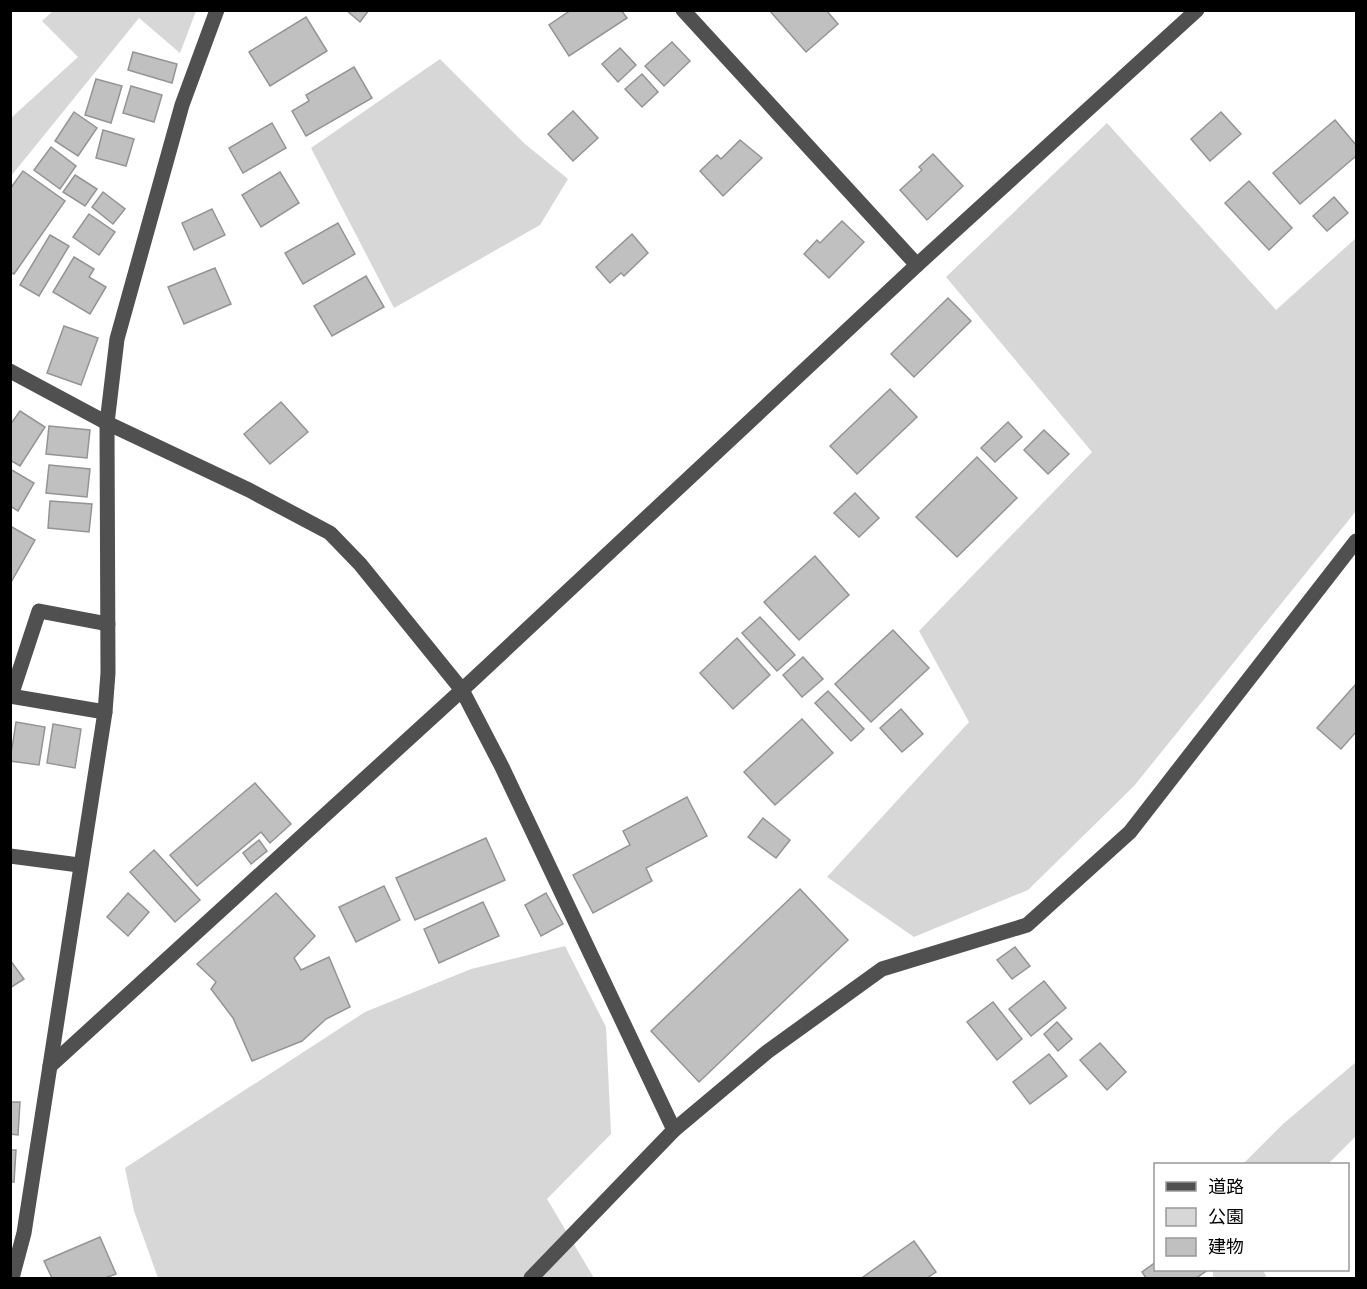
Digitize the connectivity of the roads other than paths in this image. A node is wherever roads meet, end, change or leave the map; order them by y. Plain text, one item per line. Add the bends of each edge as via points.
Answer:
1 (217, 10) edge
2 (683, 10) edge
3 (1197, 10) edge
4 (917, 265) junction
5 (10, 371) edge
6 (107, 423) junction
7 (1356, 542) edge
8 (108, 624) junction
9 (462, 690) junction
10 (11, 696) edge
11 (105, 712) junction
12 (10, 856) edge
13 (79, 865) junction
14 (50, 1066) junction
15 (674, 1130) junction
16 (13, 1269) edge
17 (531, 1278) edge

1 - 6 street via 182,105 117,339
2 - 4 street
3 - 4 street
4 - 9 street
5 - 6 street
6 - 8 street
6 - 9 street via 330,533 360,564
7 - 15 street via 1130,832 1027,925 882,969 767,1052
8 - 10 street via 39,611
8 - 11 street
9 - 14 street
9 - 15 street
10 - 11 street
11 - 13 street
12 - 13 street
13 - 14 street
14 - 16 street via 24,1233
15 - 17 street

